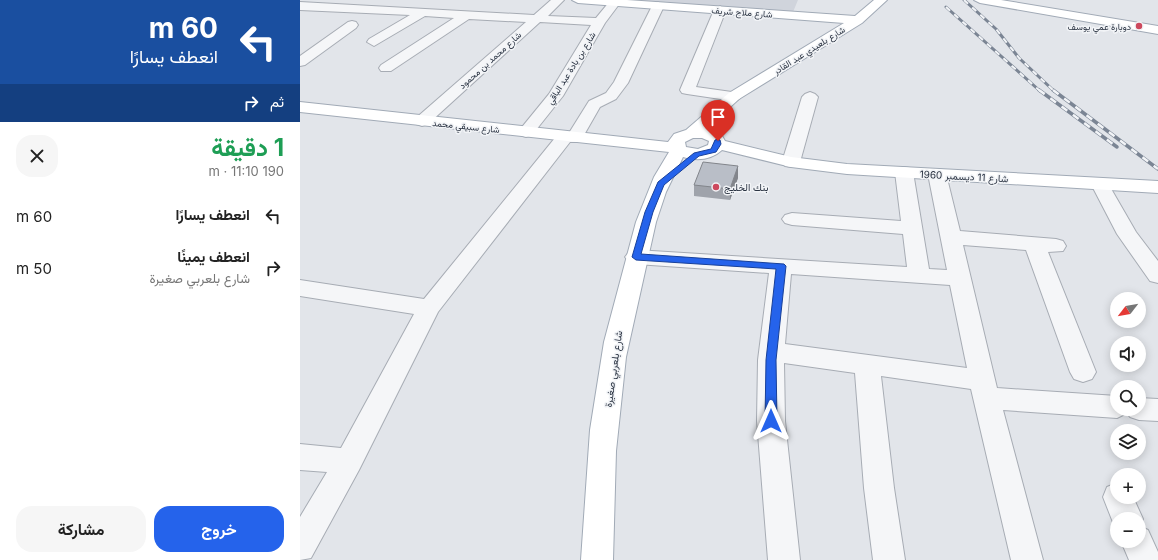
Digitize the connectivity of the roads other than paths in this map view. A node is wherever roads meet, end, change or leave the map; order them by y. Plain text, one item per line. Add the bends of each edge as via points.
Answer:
1 (357, 0) edge
2 (558, 0) edge
3 (583, 0) edge
4 (881, 0) edge
5 (980, 0) edge
6 (614, 2) junction
7 (300, 6) edge
8 (658, 6) junction
9 (344, 8) junction
10 (720, 10) junction
11 (424, 12) junction
12 (466, 14) junction
13 (535, 19) junction
14 (566, 20) junction
15 (858, 20) junction
16 (599, 22) junction
17 (352, 25) dead end
18 (1158, 30) edge
19 (374, 42) dead end
20 (300, 62) edge
21 (386, 68) dead end
22 (734, 96) junction
23 (810, 97) dead end
24 (300, 107) edge
25 (422, 121) junction
26 (526, 132) junction
27 (569, 137) junction
28 (684, 141) junction
29 (709, 149) junction
30 (791, 162) junction
31 (904, 172) junction
32 (937, 174) junction
33 (661, 184) junction
34 (1100, 184) junction
35 (1158, 186) edge
36 (792, 219) dead end
37 (912, 228) junction
38 (950, 237) junction
39 (636, 257) junction
40 (781, 266) junction
41 (919, 275) junction
42 (1158, 276) edge
43 (959, 278) junction
44 (300, 288) edge
45 (429, 308) junction
46 (772, 352) junction
47 (867, 365) junction
48 (1083, 372) dead end
49 (985, 389) junction
50 (1110, 406) edge
51 (1146, 409) edge
52 (1158, 410) edge
53 (300, 457) edge
54 (349, 461) junction
55 (300, 547) edge
56 (1140, 548) edge
57 (597, 560) edge
58 (784, 560) edge
59 (889, 560) edge
60 (1027, 560) edge
61 (1145, 560) edge

1 - 9 street
2 - 13 street, شارع محمد بن محمود
3 - 6 main road, شارع ملاح شريف
3 - 14 street
4 - 15 main road, شارع بلعيدي عبد القادر
5 - 18 main road
6 - 8 main road, شارع ملاح شريف
6 - 16 street, شارع بن بادة عبد الباقي
7 - 9 street
8 - 10 main road, شارع ملاح شريف
8 - 27 street via 621,83 611,96 594,104
9 - 11 street
10 - 15 main road, شارع ملاح شريف
10 - 22 street via 687,90
11 - 12 street
11 - 19 street
12 - 13 street
12 - 21 street
13 - 14 street
13 - 25 street, شارع محمد بن محمود
14 - 16 street
15 - 22 main road, شارع بلعيدي عبد القادر
16 - 26 street, شارع بن بادة عبد الباقي via 555,96
17 - 20 street
22 - 28 main road, شارع بلعيدي عبد القادر
22 - 29 main road
23 - 30 street
24 - 25 main road, شارع سبيقي محمد
25 - 26 main road, شارع سبيقي محمد
26 - 27 main road, شارع سبيقي محمد
27 - 28 main road, شارع سبيقي محمد via 632,144
27 - 45 street
28 - 29 main road
28 - 29 main road via 711,135
28 - 33 main road, شارع بلعربي صغيرة
29 - 30 main road, شارع 11 ديسمبر 1960
29 - 33 main road, شارع بلعربي صغيرة
30 - 31 main road, شارع 11 ديسمبر 1960 via 847,169
31 - 32 main road, شارع 11 ديسمبر 1960
31 - 37 street
32 - 34 main road, شارع 11 ديسمبر 1960
32 - 38 street
33 - 39 main road, شارع بلعربي صغيرة via 649,212
34 - 35 main road, شارع 11 ديسمبر 1960
34 - 42 street via 1127,234
36 - 37 street
37 - 41 street
38 - 43 street
38 - 48 street via 1045,245
39 - 40 street
39 - 57 main road, شارع بلعربي صغيرة via 618,329 609,388 600,483
40 - 41 street
40 - 46 street
41 - 43 street
43 - 49 street
44 - 45 street
45 - 54 street
46 - 47 street
46 - 58 street via 771,421
47 - 49 street
47 - 59 street
49 - 50 street
49 - 60 street
51 - 52 street
53 - 54 street
54 - 55 street
56 - 61 street

